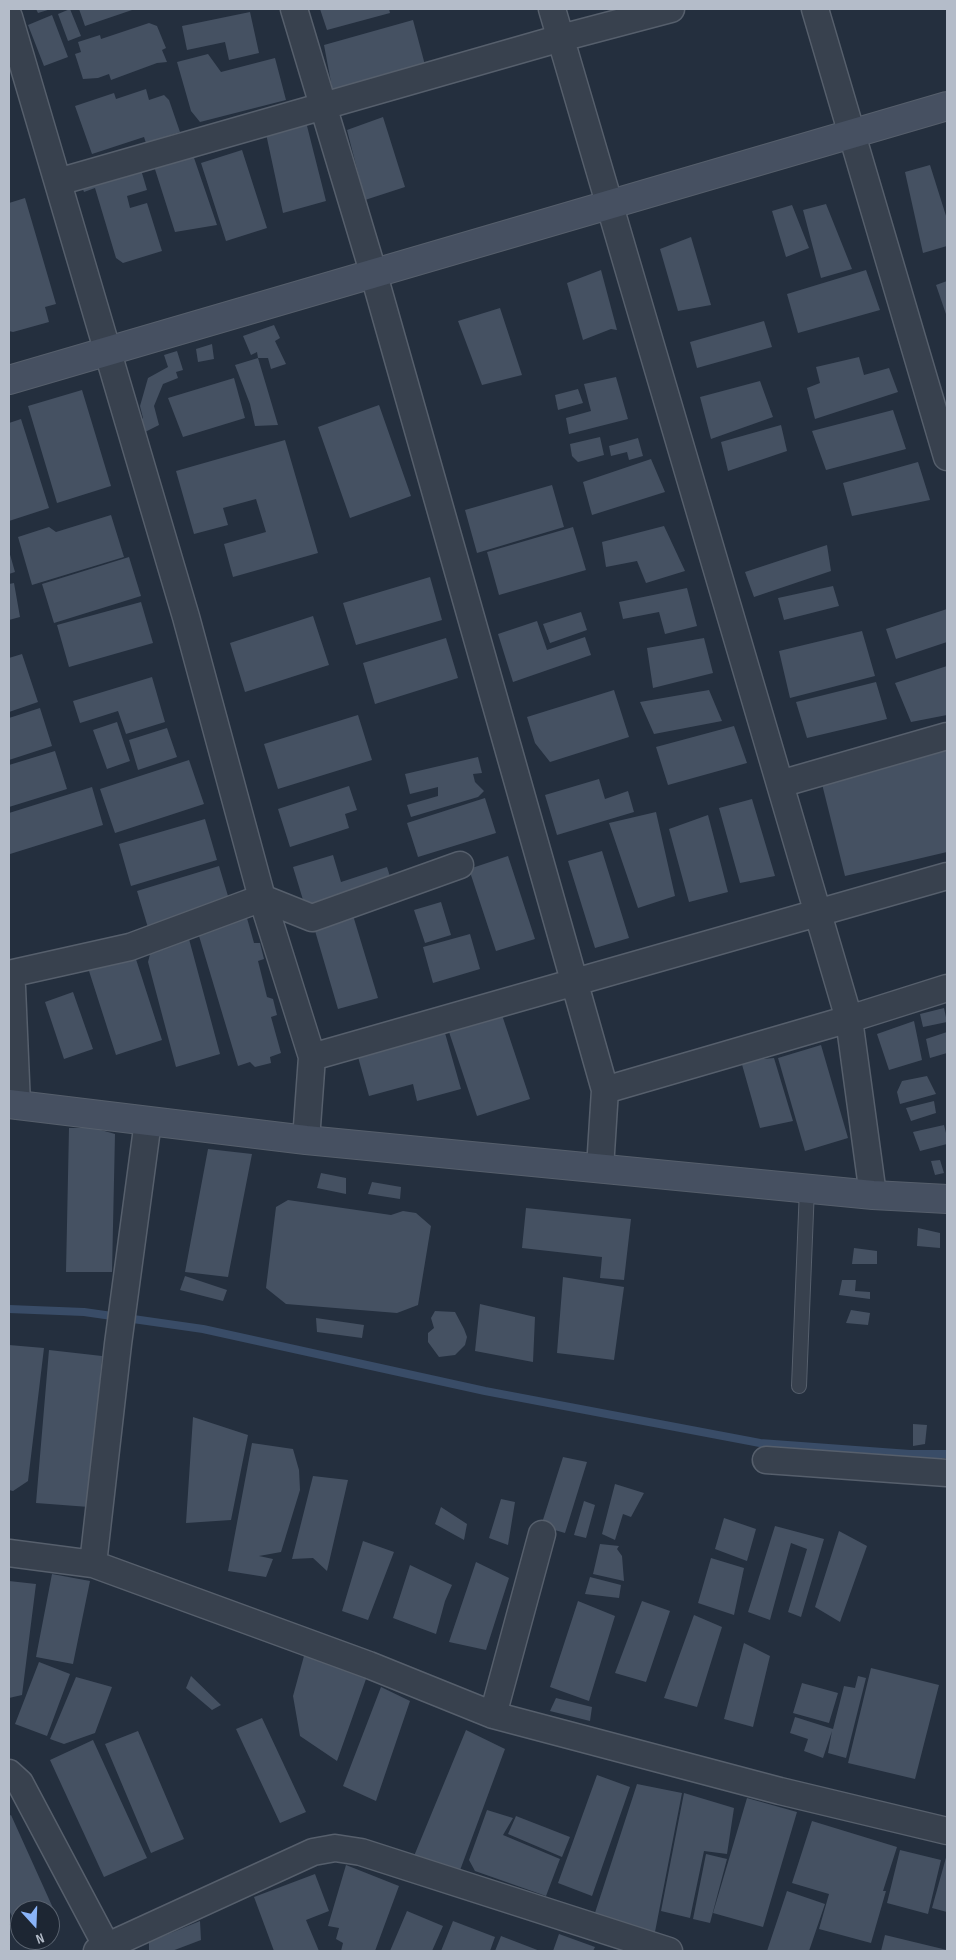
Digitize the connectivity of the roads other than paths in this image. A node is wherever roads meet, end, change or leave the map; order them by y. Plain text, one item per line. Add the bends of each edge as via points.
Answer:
1 (294, 9) edge
2 (552, 9) edge
3 (671, 9) edge
4 (815, 9) edge
5 (9, 17) edge
6 (561, 38) junction
7 (323, 106) junction
8 (947, 106) edge
9 (851, 134) junction
10 (58, 182) junction
11 (609, 205) junction
12 (374, 275) junction
13 (108, 351) junction
14 (9, 380) edge
15 (947, 456) edge
16 (947, 736) edge
17 (780, 784) junction
18 (460, 865) dead end
19 (947, 876) edge
20 (262, 898) junction
21 (818, 914) junction
22 (9, 975) edge
23 (574, 982) junction
24 (947, 988) edge
25 (849, 1019) junction
26 (312, 1057) junction
27 (604, 1090) junction
28 (13, 1104) edge
29 (148, 1121) junction
30 (306, 1140) junction
31 (600, 1168) junction
32 (807, 1188) junction
33 (873, 1195) junction
34 (947, 1199) edge
35 (799, 1386) dead end
36 (766, 1460) dead end
37 (947, 1473) edge
38 (542, 1534) dead end
39 (9, 1553) edge
40 (93, 1564) junction
41 (493, 1715) junction
42 (9, 1773) edge
43 (947, 1831) edge
44 (102, 1949) edge
45 (669, 1951) edge

1 - 7 street
2 - 6 street
3 - 6 street
4 - 9 street
5 - 10 street
6 - 7 street
6 - 11 street
7 - 10 street
7 - 12 street
8 - 9 street
9 - 11 street
9 - 15 street
10 - 13 street
11 - 12 street
11 - 17 street
12 - 13 street
12 - 23 street
13 - 14 street
13 - 20 street via 186,617
16 - 17 street
17 - 21 street
18 - 20 street via 312,918
19 - 21 street
20 - 22 street via 130,948
20 - 26 street
21 - 23 street
21 - 25 street
22 - 28 street via 12,987
23 - 26 street
23 - 27 street
24 - 25 street
25 - 27 street
25 - 33 street
26 - 30 street
27 - 31 street
28 - 29 street
29 - 30 street
29 - 40 street
30 - 31 street
31 - 32 street
32 - 33 street
32 - 35 lane
33 - 34 street
36 - 37 street
38 - 41 street
39 - 40 street
40 - 41 street via 369,1665
41 - 43 street via 780,1791
42 - 44 street via 20,1783
44 - 45 street via 313,1852 335,1848 361,1852

